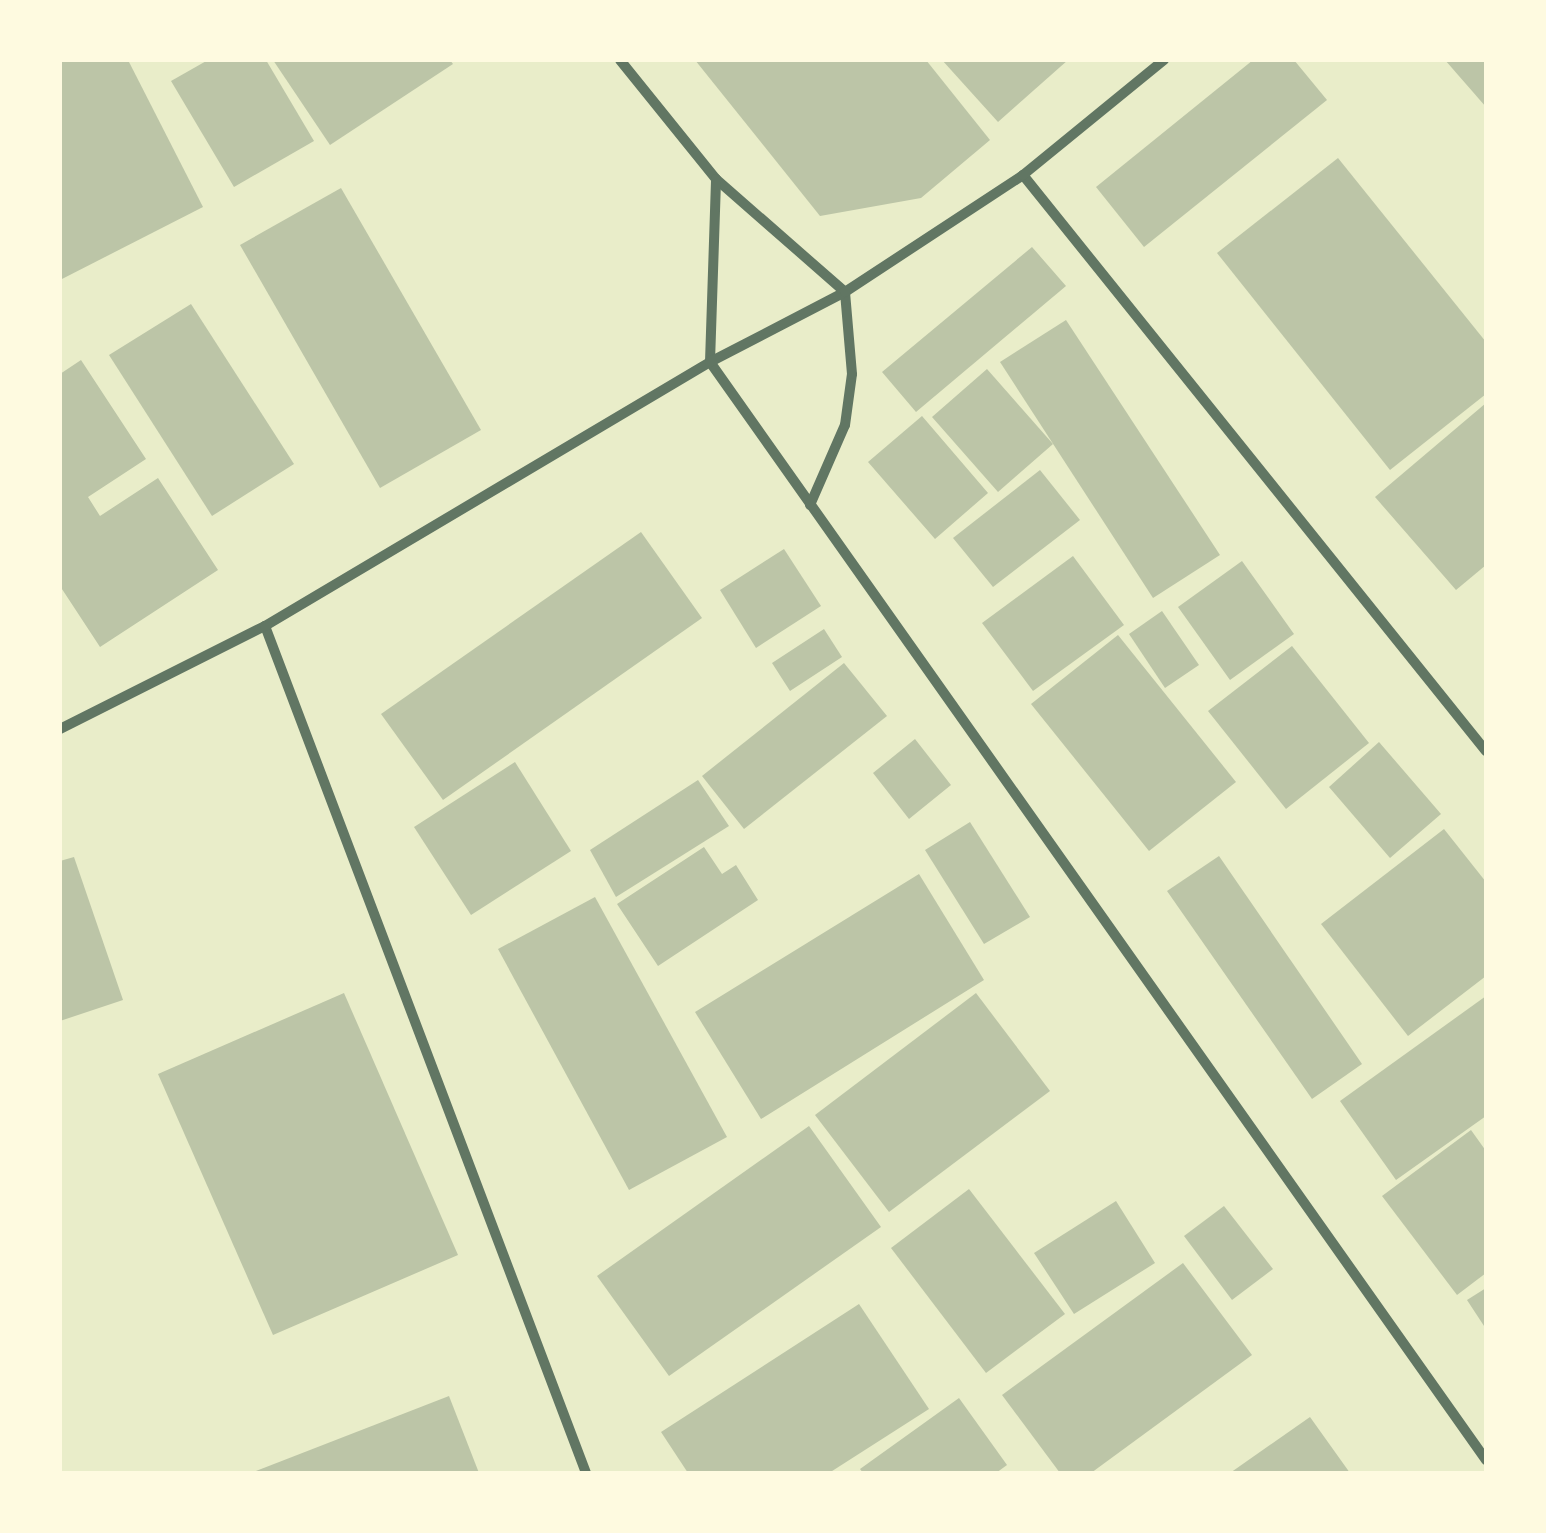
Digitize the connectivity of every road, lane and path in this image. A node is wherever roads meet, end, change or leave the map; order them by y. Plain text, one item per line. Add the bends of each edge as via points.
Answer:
1 (620, 60) edge
2 (1164, 60) edge
3 (1023, 176) junction
4 (716, 180) junction
5 (845, 292) junction
6 (710, 362) junction
7 (810, 505) junction
8 (265, 626) junction
9 (60, 729) edge
10 (1486, 752) edge
11 (1486, 1460) edge
12 (586, 1473) edge

1 - 4 street
2 - 3 street
3 - 5 street
3 - 10 street
4 - 5 street
4 - 6 street
5 - 6 street
5 - 7 street via 852,374 845,425
6 - 7 street
6 - 8 street
7 - 11 street
8 - 9 street
8 - 12 street

